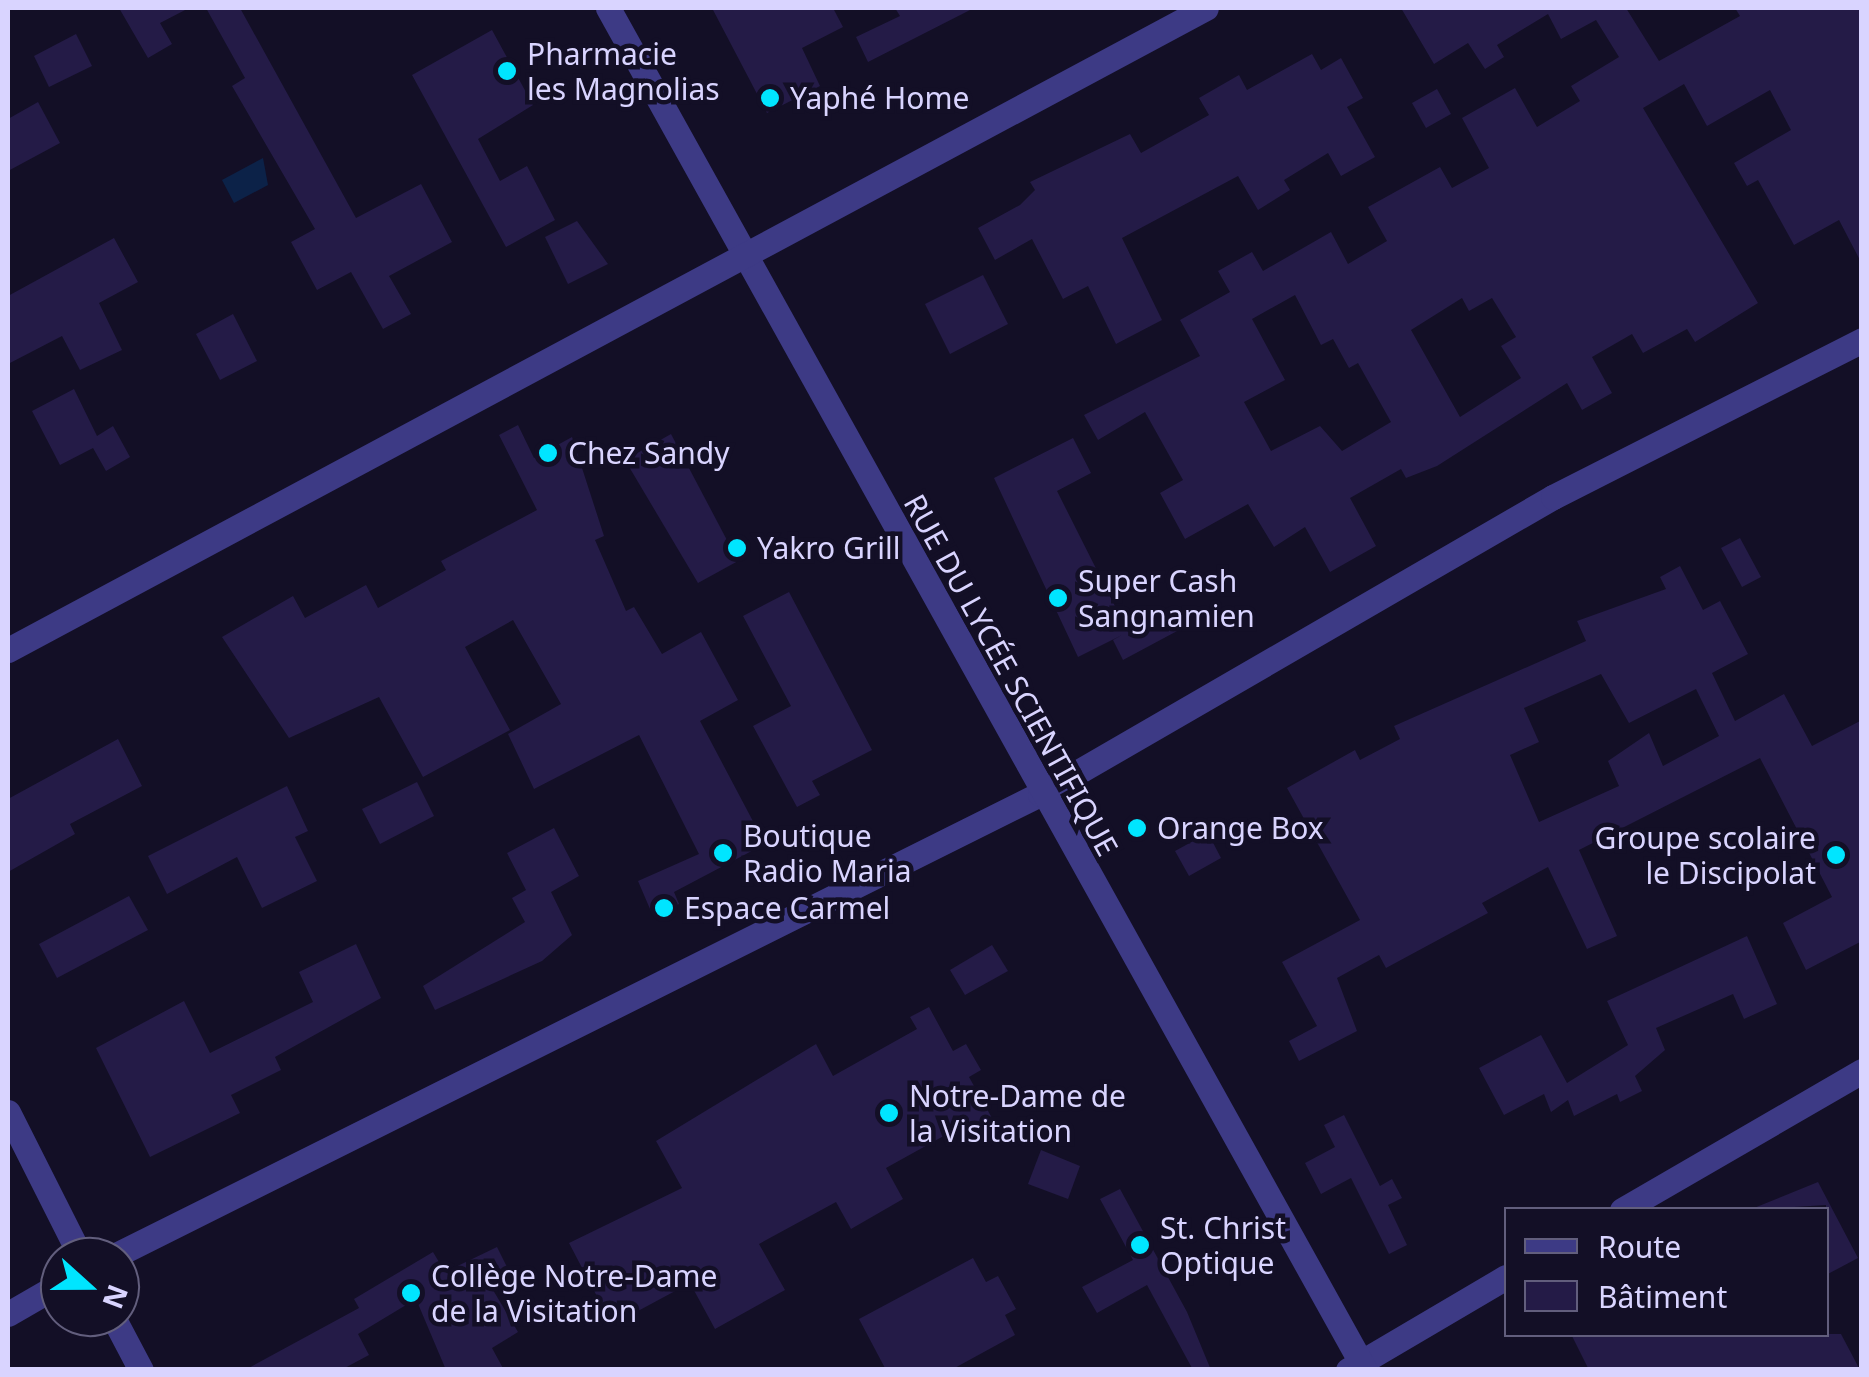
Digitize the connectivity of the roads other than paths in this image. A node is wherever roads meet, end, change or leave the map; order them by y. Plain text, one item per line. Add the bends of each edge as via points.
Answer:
1 (608, 8) edge
2 (1206, 8) edge
3 (740, 256) junction
4 (1862, 340) edge
5 (8, 650) edge
6 (1040, 794) junction
7 (1862, 1071) edge
8 (8, 1112) edge
9 (1627, 1207) edge
10 (71, 1237) edge
11 (140, 1243) edge
12 (1504, 1279) edge
13 (40, 1296) edge
14 (8, 1314) edge
15 (124, 1337) edge
16 (1358, 1367) edge
17 (141, 1370) edge

1 - 3 street, RUE DU LYCÉE SCIENTIFIQUE
2 - 3 street
3 - 5 street
3 - 6 street, RUE DU LYCÉE SCIENTIFIQUE
4 - 6 street via 1553,497
6 - 11 street
6 - 16 street, RUE DU LYCÉE SCIENTIFIQUE
7 - 9 street
8 - 10 street
12 - 16 street
13 - 14 street
15 - 17 street

